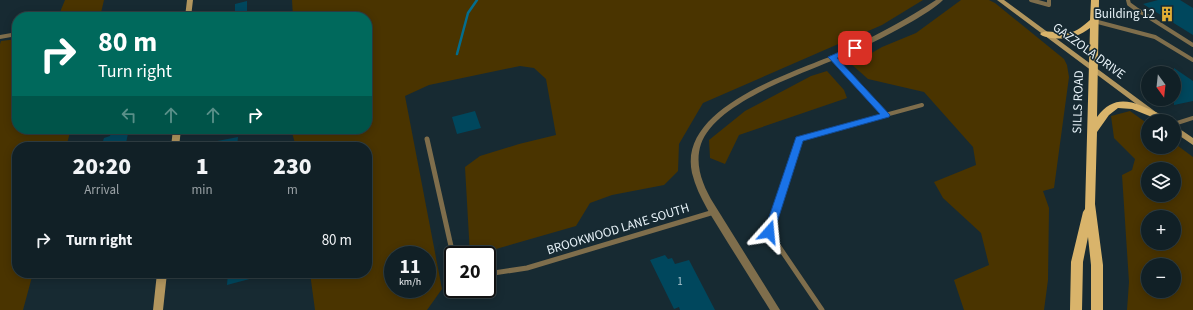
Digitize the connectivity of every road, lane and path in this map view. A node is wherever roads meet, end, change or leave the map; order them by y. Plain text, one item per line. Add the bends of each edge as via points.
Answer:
1 (190, 0) edge
2 (940, 0) edge
3 (1000, 0) edge
4 (1031, 0) edge
5 (1049, 0) edge
6 (1095, 0) edge
7 (1128, 0) edge
8 (189, 12) edge
9 (1094, 21) junction
10 (1044, 34) junction
11 (12, 35) edge
12 (0, 37) edge
13 (1193, 45) edge
14 (832, 57) junction
15 (1193, 60) edge
16 (1093, 69) junction
17 (922, 105) dead end
18 (1149, 114) edge
19 (1153, 114) edge
20 (886, 115) junction
21 (1193, 118) edge
22 (1181, 122) edge
23 (1091, 132) junction
24 (1181, 133) edge
25 (427, 139) dead end
26 (1193, 142) edge
27 (1090, 204) junction
28 (714, 212) junction
29 (451, 246) edge
30 (496, 273) edge
31 (161, 278) edge
32 (158, 310) edge
33 (775, 310) edge
34 (822, 310) edge
35 (1076, 310) edge
36 (1097, 310) edge

1 - 8 street
2 - 14 street via 897,29
3 - 10 street, GAZZOLA DRIVE
4 - 5 lane via 1049,5
6 - 9 main road, SILLS ROAD
7 - 13 lane via 1136,10
9 - 10 main road via 1079,34 1072,36
9 - 15 lane via 1154,36
9 - 16 main road, SILLS ROAD
10 - 16 street, GAZZOLA DRIVE
11 - 12 street
14 - 20 lane
14 - 28 street via 748,95 722,113 704,132 696,152 696,172
16 - 19 street, GAZZOLA DRIVE
16 - 23 main road, SILLS ROAD
17 - 20 lane
18 - 23 main road via 1133,107 1116,106 1109,110
20 - 34 lane via 799,139 769,232
21 - 22 lane
23 - 27 main road, SILLS ROAD
24 - 26 street
25 - 29 lane
27 - 35 main road, SILLS ROAD via 1077,262
27 - 36 main road, SILLS ROAD via 1097,265
28 - 30 lane, BROOKWOOD LANE SOUTH via 527,268
28 - 33 street
31 - 32 street

